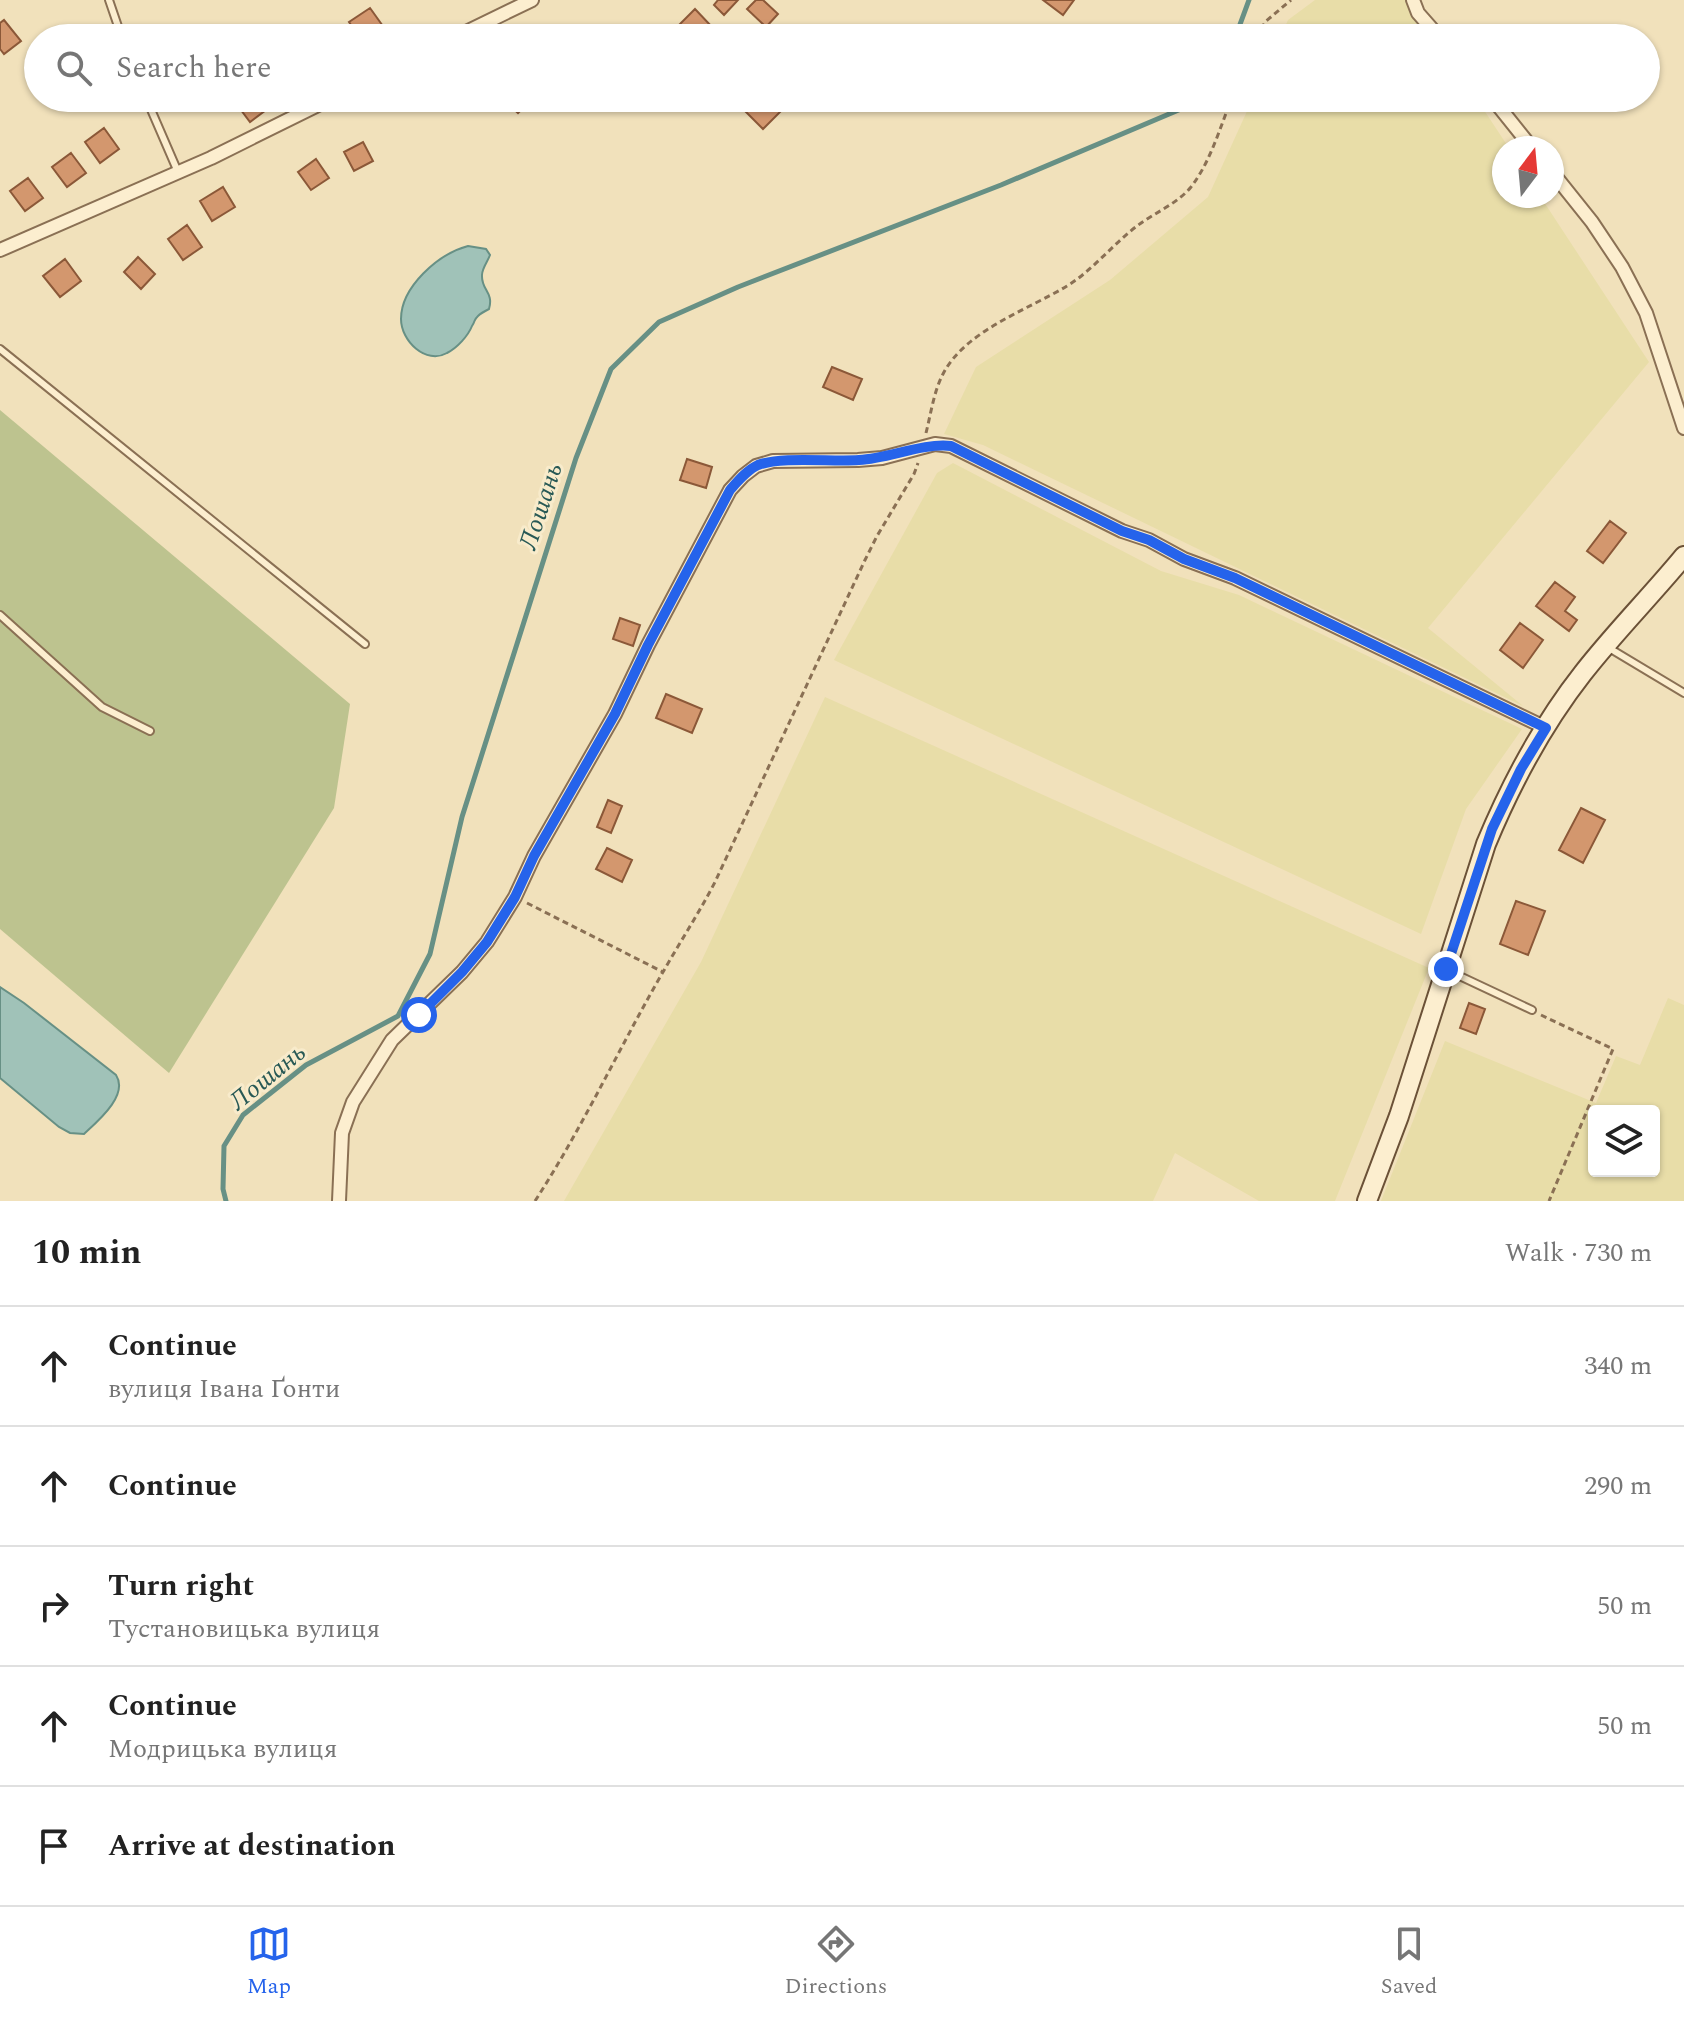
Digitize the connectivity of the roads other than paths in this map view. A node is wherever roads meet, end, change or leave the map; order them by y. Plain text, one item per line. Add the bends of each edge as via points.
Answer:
1 (109, 0) edge
2 (532, 0) edge
3 (1413, 0) edge
4 (117, 24) edge
5 (483, 24) edge
6 (1428, 24) edge
7 (152, 112) edge
8 (303, 112) edge
9 (1503, 112) edge
10 (1522, 136) edge
11 (178, 172) junction
12 (1564, 187) edge
13 (0, 250) edge
14 (0, 349) edge
15 (1684, 428) edge
16 (1684, 556) edge
17 (0, 615) edge
18 (365, 644) dead end
19 (1606, 646) junction
20 (1684, 693) edge
21 (1546, 728) junction
22 (150, 731) dead end
23 (1446, 969) junction
24 (1532, 1010) road end
25 (339, 1201) edge
26 (1367, 1201) edge

1 - 4 lane
2 - 5 street
3 - 6 street
7 - 11 lane
8 - 11 street
9 - 10 street
11 - 13 street
12 - 15 street via 1622,267 1646,313
14 - 18 lane
16 - 19 street
17 - 22 lane via 102,707
19 - 20 lane
19 - 21 street
21 - 23 street via 1500,809
21 - 25 street via 951,446 935,444 882,458 756,466 730,490 615,714 487,942 392,1040 353,1102 342,1133
23 - 24 lane
23 - 26 street

